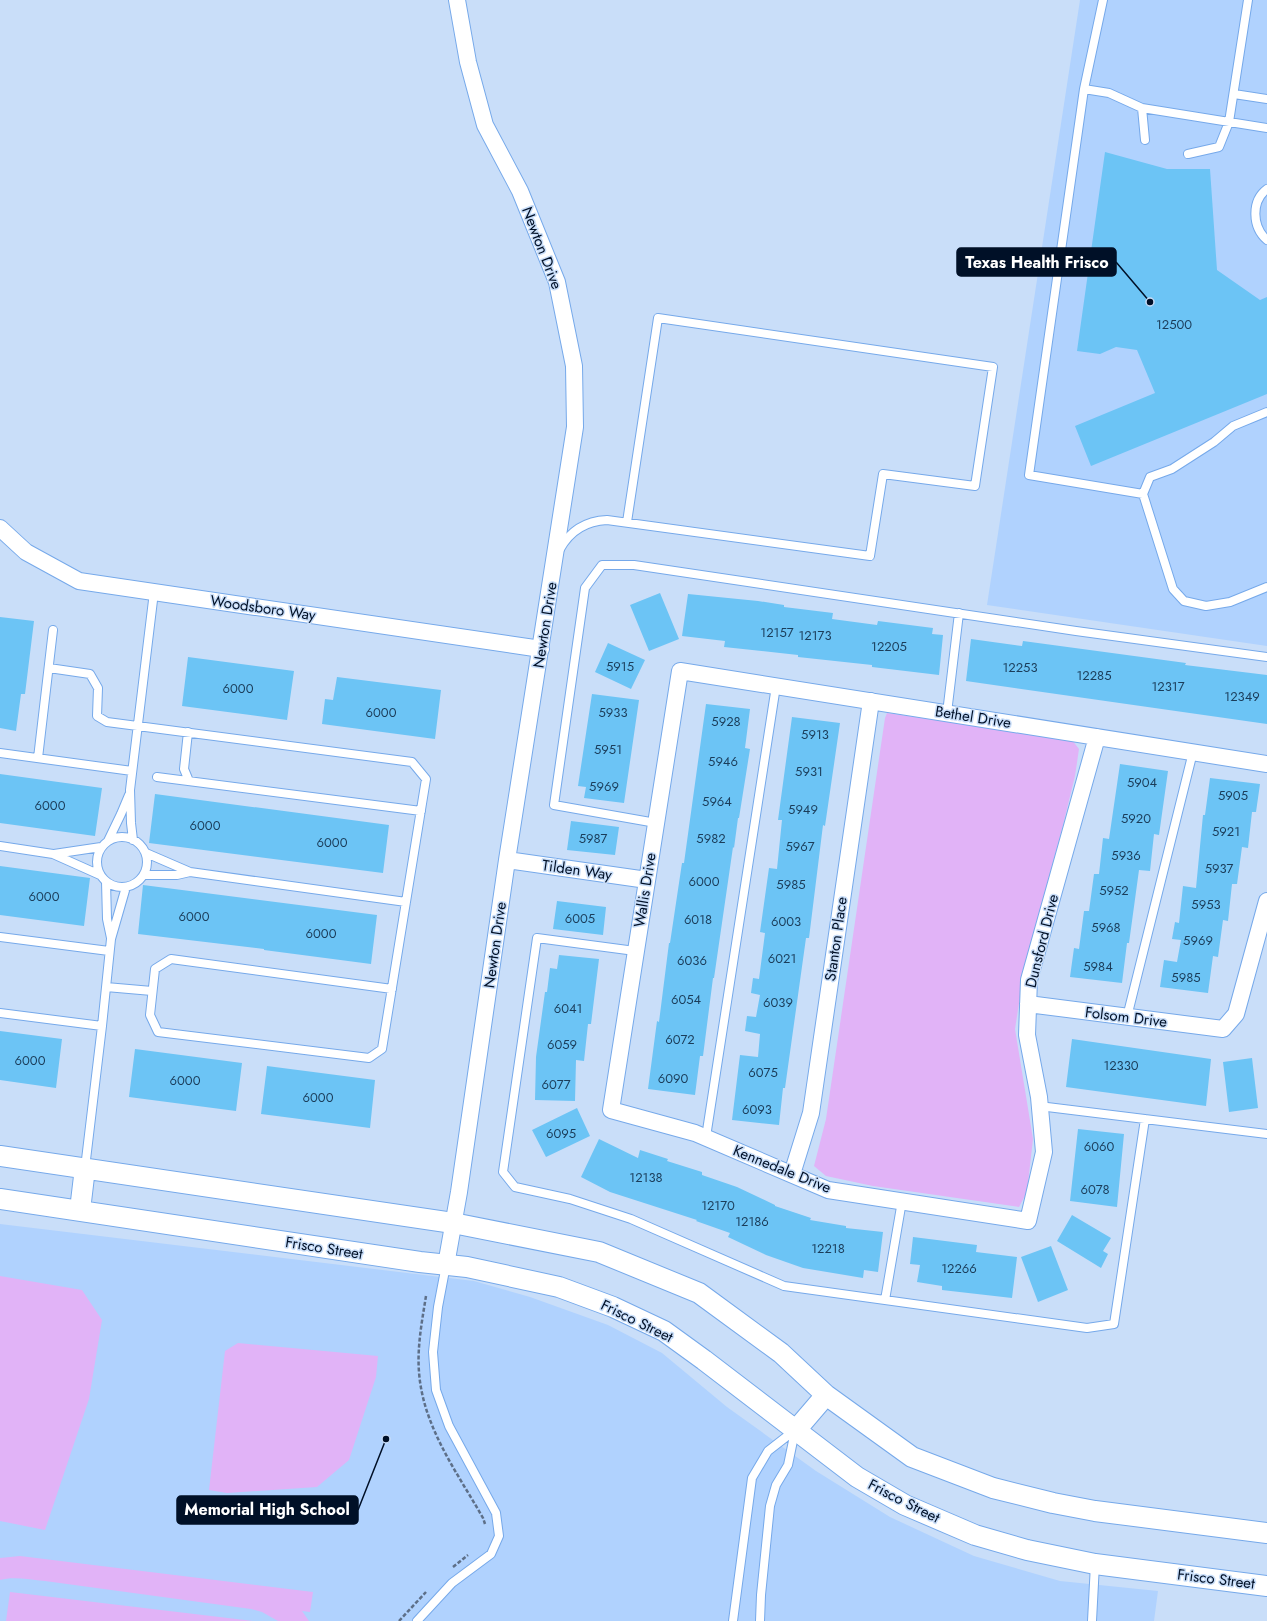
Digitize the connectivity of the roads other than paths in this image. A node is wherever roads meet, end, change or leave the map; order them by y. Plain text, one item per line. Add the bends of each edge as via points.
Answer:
1 (457, 0) edge
2 (1103, 0) edge
3 (1248, 0) edge
4 (1084, 89) junction
5 (1234, 94) junction
6 (1267, 99) edge
7 (1142, 108) junction
8 (1229, 122) junction
9 (1267, 128) edge
10 (1145, 140) dead end
11 (1188, 154) dead end
12 (1267, 189) edge
13 (1267, 240) edge
14 (1267, 412) edge
15 (1143, 494) junction
16 (627, 522) junction
17 (0, 528) edge
18 (555, 560) junction
19 (1267, 587) edge
20 (154, 592) junction
21 (959, 613) junction
22 (53, 630) dead end
23 (541, 649) junction
24 (1267, 657) edge
25 (48, 668) junction
26 (680, 671) joint
27 (776, 686) junction
28 (871, 701) junction
29 (947, 713) junction
30 (138, 727) junction
31 (188, 732) junction
32 (1097, 737) junction
33 (1193, 752) junction
34 (0, 753) edge
35 (38, 758) junction
36 (1267, 764) edge
37 (132, 771) junction
38 (157, 777) dead end
39 (189, 781) junction
40 (130, 790) junction
41 (421, 811) junction
42 (656, 823) junction
43 (134, 840) junction
44 (108, 841) junction
45 (0, 846) edge
46 (101, 847) junction
47 (146, 853) junction
48 (53, 854) junction
49 (507, 860) junction
50 (190, 872) junction
51 (100, 874) junction
52 (144, 875) junction
53 (647, 880) junction
54 (106, 882) junction
55 (126, 887) junction
56 (1267, 901) edge
57 (406, 902) junction
58 (0, 938) edge
59 (111, 939) junction
60 (109, 951) junction
61 (635, 951) junction
62 (106, 987) junction
63 (392, 989) junction
64 (152, 991) junction
65 (1028, 1004) junction
66 (0, 1013) edge
67 (1127, 1017) junction
68 (102, 1026) junction
69 (1039, 1106) junction
70 (611, 1110) joint
71 (1144, 1119) junction
72 (1267, 1134) edge
73 (706, 1137) junction
74 (0, 1156) edge
75 (85, 1168) junction
76 (792, 1174) junction
77 (0, 1199) edge
78 (902, 1201) junction
79 (80, 1210) junction
80 (1028, 1221) joint
81 (453, 1223) junction
82 (446, 1265) junction
83 (886, 1300) junction
84 (826, 1395) junction
85 (796, 1430) junction
86 (1267, 1533) edge
87 (1095, 1564) junction
88 (1267, 1586) edge
89 (417, 1621) edge
90 (732, 1621) edge
91 (760, 1621) edge
92 (1092, 1621) edge

1 - 18 street, Newton Drive via 468,62 485,125 520,191 557,282 574,366 575,427
2 - 4 lane
3 - 5 lane
4 - 7 lane via 1109,93
4 - 15 lane via 1029,475
5 - 6 lane
5 - 8 lane
7 - 8 lane
7 - 10 lane
8 - 9 lane
8 - 11 lane via 1219,147
12 - 13 lane via 1256,202 1255,221
14 - 15 lane via 1233,426 1214,442 1172,469 1150,477
15 - 19 lane via 1173,589 1184,601 1206,606 1230,602
16 - 16 lane via 870,556 883,474 975,486 992,367 658,318
16 - 18 lane via 597,520 577,529 568,536
17 - 20 street, Woodsboro Way via 26,552 79,581
18 - 23 street, Newton Drive
20 - 23 street, Woodsboro Way
20 - 30 lane
21 - 24 lane
21 - 29 lane
21 - 42 lane via 634,565 602,565 585,588 554,805
22 - 25 lane
23 - 49 street, Newton Drive
25 - 30 lane via 90,674 98,688 97,716 107,722
25 - 35 lane
26 - 27 street, Bethel Drive
26 - 42 street, Wallis Drive
27 - 28 street, Bethel Drive
27 - 73 lane
28 - 29 street, Bethel Drive
28 - 76 street, Stanton Place via 811,1113
29 - 32 street, Bethel Drive
30 - 31 lane
30 - 37 lane
31 - 39 lane via 184,769
31 - 41 lane via 412,762 426,779
32 - 33 street, Bethel Drive
32 - 65 street, Dunsford Drive via 1029,980
33 - 36 street, Bethel Drive
33 - 67 lane
34 - 35 lane
35 - 37 lane
37 - 40 lane
38 - 39 lane
39 - 41 lane
40 - 43 lane
40 - 44 lane
41 - 57 lane
42 - 53 street, Wallis Drive
43 - 44 lane via 116,837
43 - 47 lane
44 - 46 lane
45 - 48 lane
46 - 48 lane
46 - 51 lane via 96,866
47 - 50 lane
47 - 52 lane via 147,866
48 - 51 lane
49 - 53 street, Tilden Way
49 - 81 street, Newton Drive
50 - 52 lane via 177,875
50 - 57 lane
51 - 54 lane
52 - 55 lane via 132,886
53 - 61 street, Wallis Drive
54 - 55 lane via 117,888
54 - 59 lane via 107,919
55 - 59 lane
56 - 67 street, Folsom Drive via 1236,1014 1224,1029
57 - 63 lane
58 - 60 lane
59 - 60 lane
60 - 62 lane
61 - 70 street, Wallis Drive
61 - 83 lane via 537,938 503,1172 515,1187 632,1219 784,1286
62 - 64 lane
62 - 68 lane
63 - 64 lane via 171,959 155,969
63 - 64 lane via 382,1049 369,1058 158,1032 150,1015
65 - 67 street, Folsom Drive
65 - 69 street, Dunsford Drive via 1027,1036
66 - 68 lane
68 - 75 lane
69 - 71 lane
69 - 80 street, Dunsford Drive via 1044,1152
70 - 73 street, Kennedale Drive
71 - 72 lane
71 - 83 lane via 1114,1324 1086,1328
73 - 76 street, Kennedale Drive
74 - 75 street
75 - 79 street
75 - 81 street
76 - 78 street, Kennedale Drive via 828,1190
77 - 79 street, Frisco Street
78 - 80 street, Kennedale Drive
78 - 83 lane
79 - 82 street, Frisco Street
81 - 82 street, Newton Drive
81 - 84 street via 599,1252 699,1293 781,1353
82 - 85 street, Frisco Street via 467,1267 559,1287 664,1331
82 - 89 lane via 433,1352 436,1390 449,1426 496,1513 499,1536 491,1554 452,1583
84 - 85 street
84 - 86 street via 912,1457 993,1488 1095,1511
85 - 87 street, Frisco Street via 857,1477 905,1505 982,1537 1027,1550
85 - 90 lane via 768,1451 752,1478
85 - 91 lane via 788,1465 776,1485 770,1506
87 - 88 street, Frisco Street
87 - 92 lane

